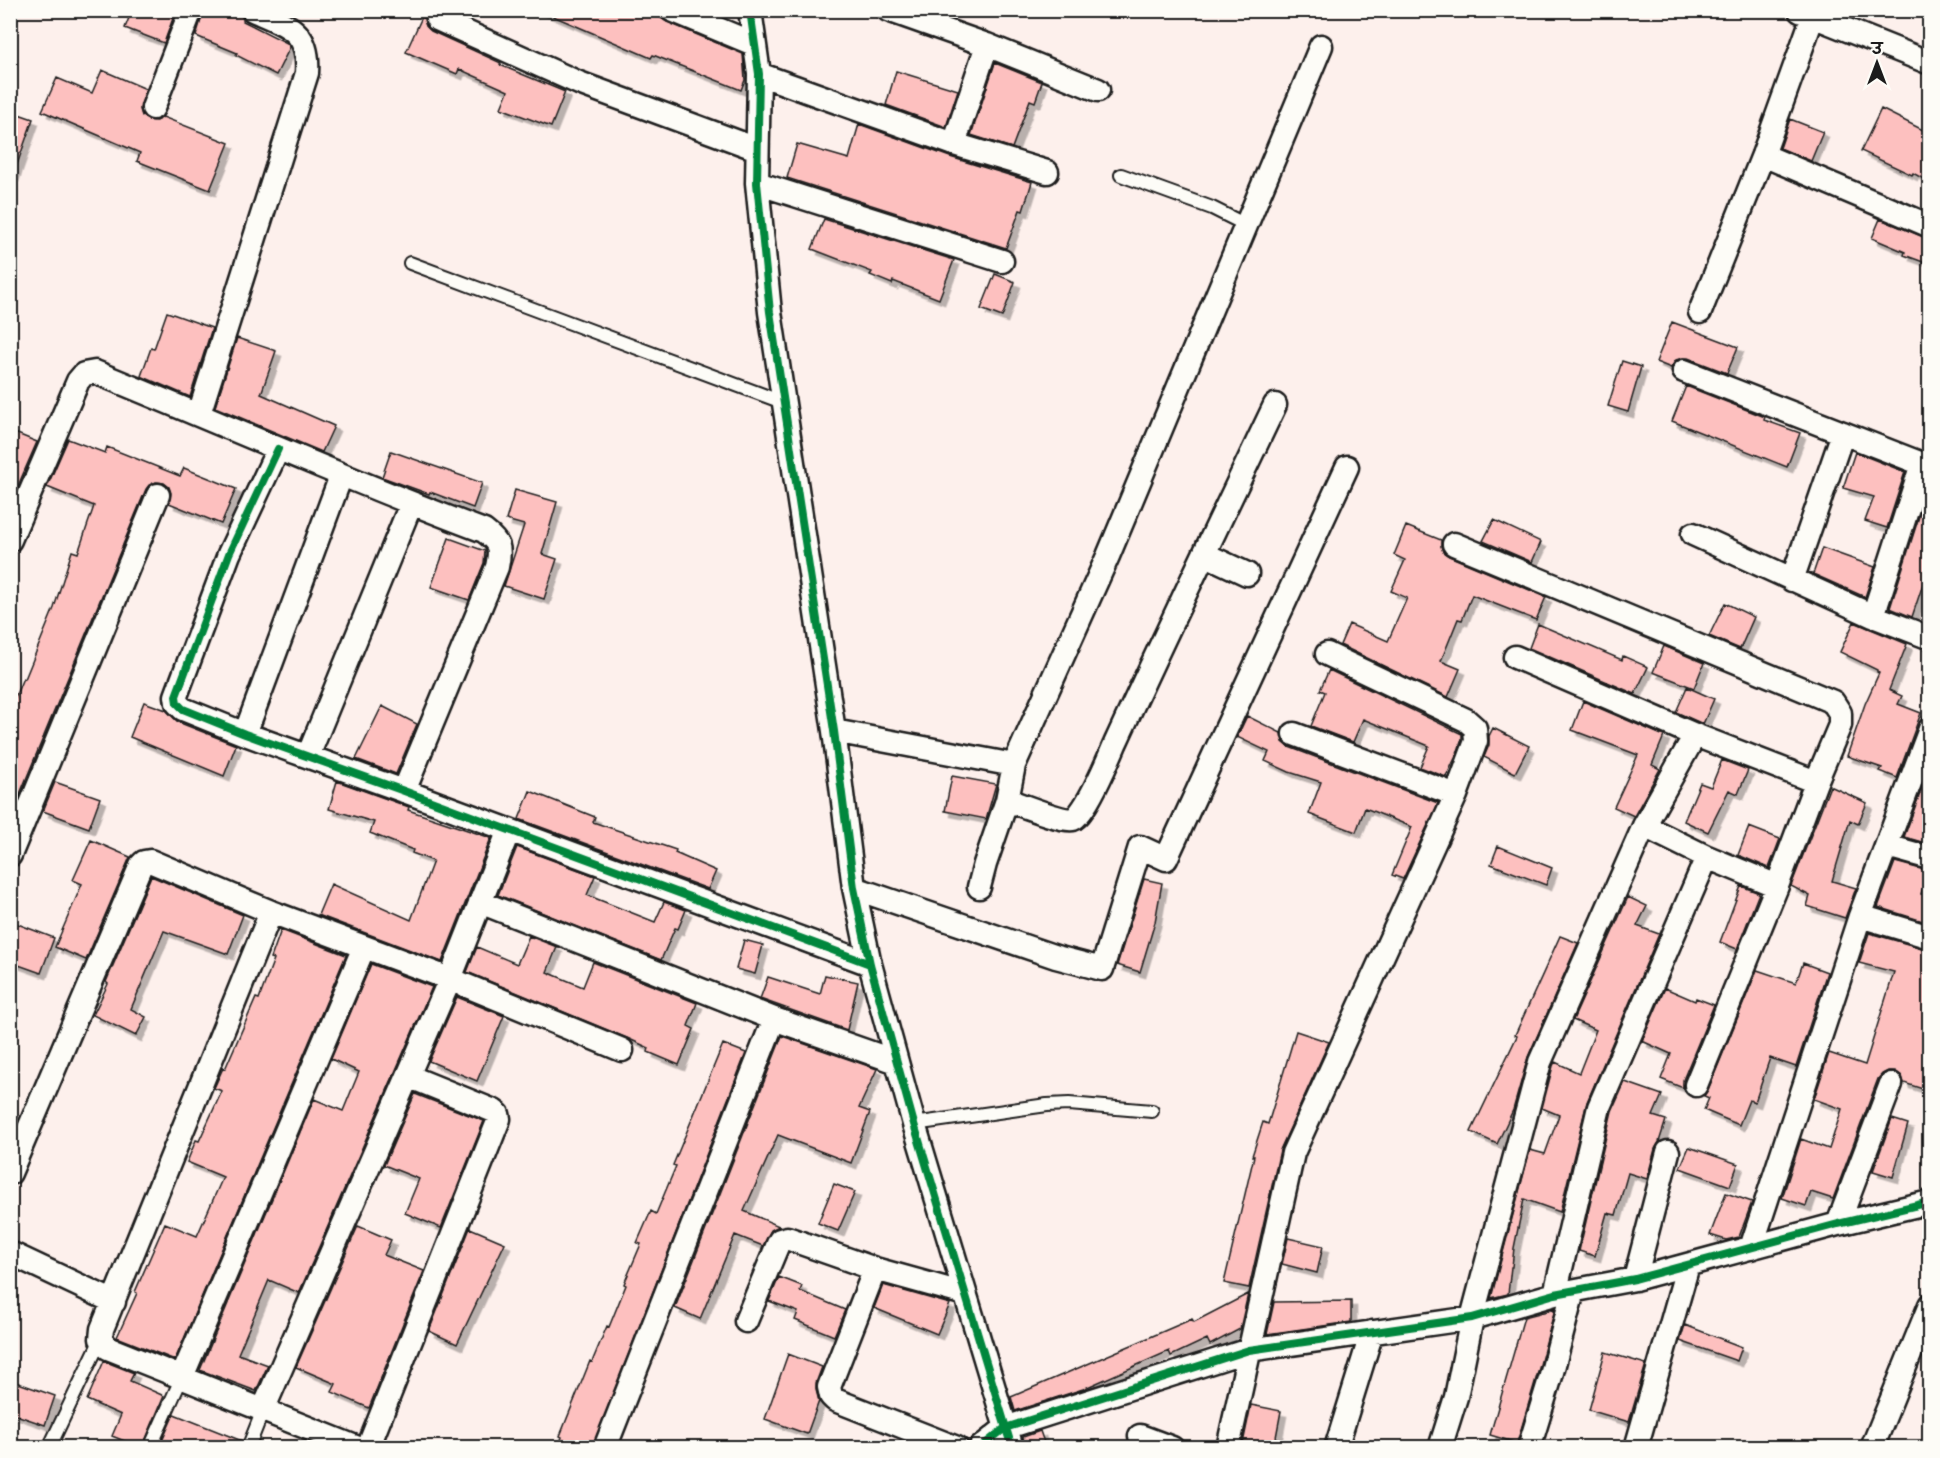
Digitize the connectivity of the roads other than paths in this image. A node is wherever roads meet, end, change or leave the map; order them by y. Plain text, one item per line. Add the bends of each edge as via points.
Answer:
1 (191, 10) edge
2 (253, 10) edge
3 (672, 10) edge
4 (750, 10) edge
5 (888, 10) edge
6 (1807, 13) edge
7 (437, 19) dead end
8 (1849, 20) edge
9 (754, 44) junction
10 (987, 45) junction
11 (1321, 46) dead end
12 (1929, 63) edge
13 (759, 74) junction
14 (1098, 90) dead end
15 (153, 108) dead end
16 (954, 144) junction
17 (757, 149) junction
18 (1763, 155) junction
19 (1047, 172) dead end
20 (1121, 175) dead end
21 (757, 183) junction
22 (1246, 225) junction
23 (1929, 226) edge
24 (1002, 261) dead end
25 (411, 263) dead end
26 (1700, 312) dead end
27 (1684, 371) dead end
28 (782, 402) junction
29 (1275, 405) dead end
30 (199, 414) junction
31 (1843, 433) junction
32 (278, 449) junction
33 (1926, 465) edge
34 (1347, 467) dead end
35 (341, 476) junction
36 (158, 495) dead end
37 (411, 504) junction
38 (1693, 534) dead end
39 (10, 540) edge
40 (1454, 544) dead end
41 (1204, 554) junction
42 (1247, 574) dead end
43 (1792, 580) junction
44 (1874, 616) junction
45 (1929, 638) edge
46 (1327, 654) dead end
47 (1515, 657) dead end
48 (1929, 729) edge
49 (834, 731) junction
50 (245, 734) junction
51 (1294, 734) dead end
52 (1695, 735) junction
53 (308, 756) junction
54 (1925, 759) edge
55 (1014, 765) junction
56 (1816, 782) junction
57 (404, 791) junction
58 (1456, 795) junction
59 (1007, 801) junction
60 (1644, 826) junction
61 (509, 830) junction
62 (1887, 846) junction
63 (10, 855) edge
64 (1707, 857) junction
65 (1929, 858) edge
66 (1777, 886) junction
67 (979, 887) dead end
68 (854, 888) junction
69 (480, 902) junction
70 (271, 912) junction
71 (1860, 916) junction
72 (1929, 937) edge
73 (364, 947) junction
74 (870, 964) junction
75 (450, 978) junction
76 (774, 1019) junction
77 (622, 1050) dead end
78 (897, 1062) junction
79 (408, 1076) junction
80 (1891, 1084) dead end
81 (1696, 1085) dead end
82 (1152, 1111) dead end
83 (914, 1124) junction
84 (1668, 1152) dead end
85 (10, 1173) edge
86 (1929, 1202) edge
87 (1838, 1224) junction
88 (1751, 1248) junction
89 (10, 1253) edge
90 (1688, 1265) junction
91 (875, 1269) junction
92 (1635, 1279) junction
93 (1564, 1293) junction
94 (965, 1294) junction
95 (114, 1302) junction
96 (1929, 1305) edge
97 (1472, 1318) junction
98 (746, 1321) dead end
99 (1372, 1332) junction
100 (101, 1339) junction
101 (1248, 1350) junction
102 (182, 1377) junction
103 (263, 1410) junction
104 (1140, 1436) dead end
105 (1009, 1438) edge
106 (49, 1448) edge
107 (150, 1448) edge
108 (248, 1448) edge
109 (358, 1448) edge
110 (368, 1448) edge
111 (605, 1448) edge
112 (957, 1448) edge
113 (980, 1448) edge
114 (1172, 1448) edge
115 (1228, 1448) edge
116 (1336, 1448) edge
117 (1440, 1448) edge
118 (1529, 1448) edge
119 (1636, 1448) edge
120 (1872, 1448) edge

1 - 15 street
2 - 30 street via 291,28 303,42 308,57 307,73
3 - 9 street
4 - 9 street
5 - 10 street
6 - 8 street
6 - 18 street
7 - 17 street via 579,83
8 - 12 street
9 - 13 street
10 - 14 street
10 - 16 street
11 - 22 street
13 - 16 street
13 - 17 street
16 - 19 street
17 - 21 street
18 - 23 street
18 - 26 street
20 - 22 lane via 1212,208
21 - 24 street
21 - 28 street
22 - 55 street
25 - 28 lane
27 - 31 street
28 - 49 street
29 - 41 street
30 - 32 street
30 - 39 street via 95,372 84,374
31 - 33 street
31 - 43 street
32 - 35 street
32 - 50 street via 229,554 176,696 183,709
33 - 44 street
34 - 68 street via 1166,859 1140,848 1102,969
35 - 37 street
35 - 50 street
36 - 63 street
37 - 53 street
37 - 57 street via 484,531 500,552
38 - 43 street
40 - 56 street via 1833,702 1840,713 1840,725
41 - 42 street
41 - 59 street via 1081,813 1073,819 1063,819
43 - 44 street
44 - 45 street
46 - 58 street via 1466,720 1475,728 1476,741
47 - 52 street
48 - 54 street
49 - 55 street
49 - 68 street
50 - 53 street
51 - 58 street
52 - 56 street
52 - 60 street
53 - 57 street
54 - 62 street
55 - 59 street
56 - 66 street
57 - 61 street
58 - 101 street via 1293,1153
59 - 67 street
60 - 64 street
60 - 97 street via 1540,1062
61 - 69 street
61 - 74 street
62 - 65 street
62 - 71 street
64 - 66 street
64 - 93 street via 1599,1107
66 - 81 street
68 - 74 street
69 - 75 street
69 - 76 street
70 - 73 street
70 - 85 street via 144,861
70 - 95 street
71 - 72 street
71 - 88 street
73 - 75 street
73 - 102 street
74 - 78 street
75 - 77 street
75 - 79 street
76 - 78 street
76 - 111 street
78 - 83 street
79 - 103 street
79 - 110 street via 494,1111 500,1119
80 - 87 street
82 - 83 lane via 1047,1105
83 - 94 street
84 - 92 street
86 - 87 street
87 - 88 street
88 - 90 street
89 - 95 street
90 - 92 street
90 - 119 street
91 - 94 street
91 - 98 street via 783,1239
91 - 112 street via 829,1386 831,1396
92 - 93 street
93 - 97 street
93 - 118 street via 1551,1376
94 - 105 street
95 - 100 street
96 - 120 street
97 - 99 street
97 - 117 street via 1456,1397
99 - 101 street
99 - 116 street
100 - 102 street via 108,1347
100 - 106 lane
101 - 105 street
101 - 115 street
102 - 103 street
102 - 107 lane
103 - 108 lane
103 - 109 street
104 - 114 street
105 - 113 street

